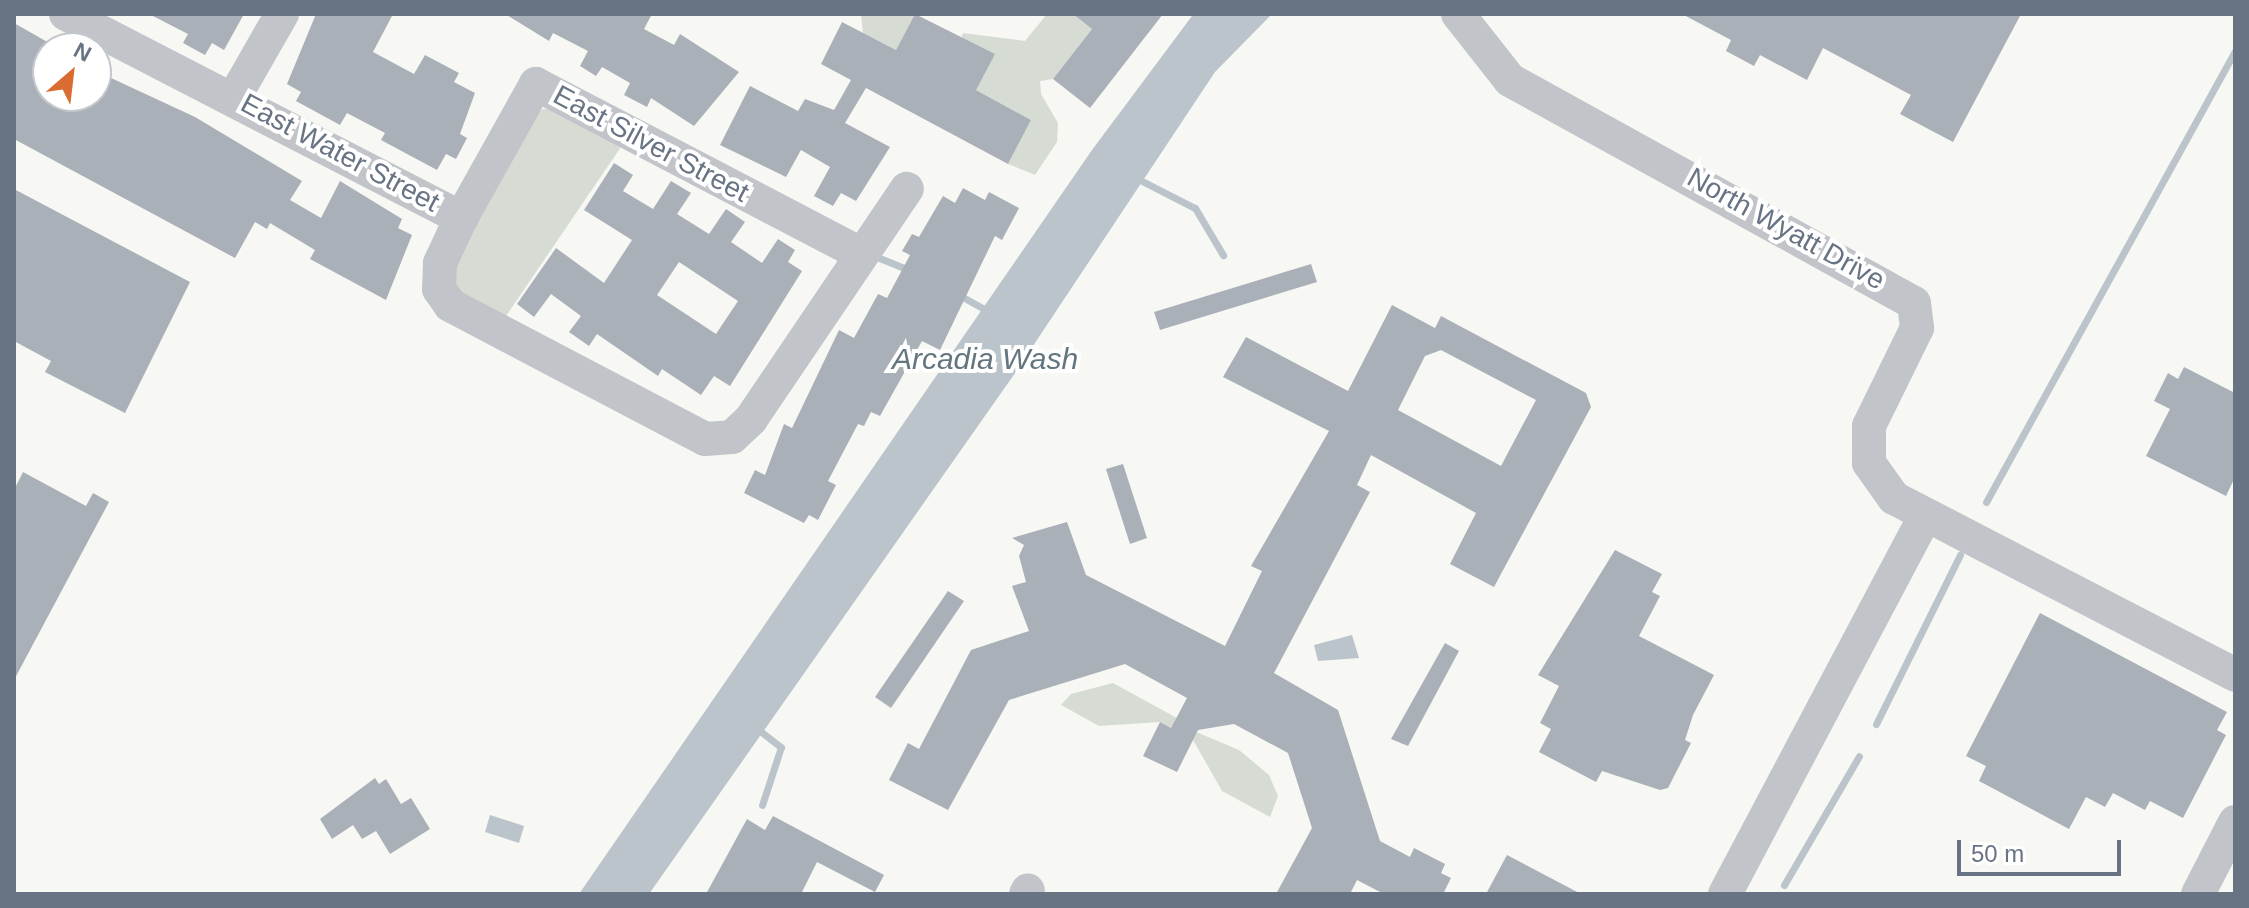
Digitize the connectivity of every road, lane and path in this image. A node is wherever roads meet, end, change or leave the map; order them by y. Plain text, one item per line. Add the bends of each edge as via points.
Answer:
1 (66, 14) edge
2 (282, 14) edge
3 (1458, 14) edge
4 (235, 96) junction
5 (907, 189) dead end
6 (461, 218) junction
7 (861, 254) junction
8 (1925, 517) junction
9 (2235, 675) edge
10 (2235, 822) edge
11 (1725, 894) edge
12 (2198, 894) edge

1 - 4 street, East Water Street
2 - 4 street
3 - 8 street, North Wyatt Drive via 1510,80 1914,303 1917,328 1869,426 1869,463 1894,498
4 - 6 street, East Water Street
5 - 7 street
6 - 7 street, East Silver Street via 536,84
6 - 7 street, East Water Street via 440,263 439,289 450,305 705,439 732,437 751,419
8 - 9 street, North Wyatt Drive
8 - 11 street
10 - 12 street

